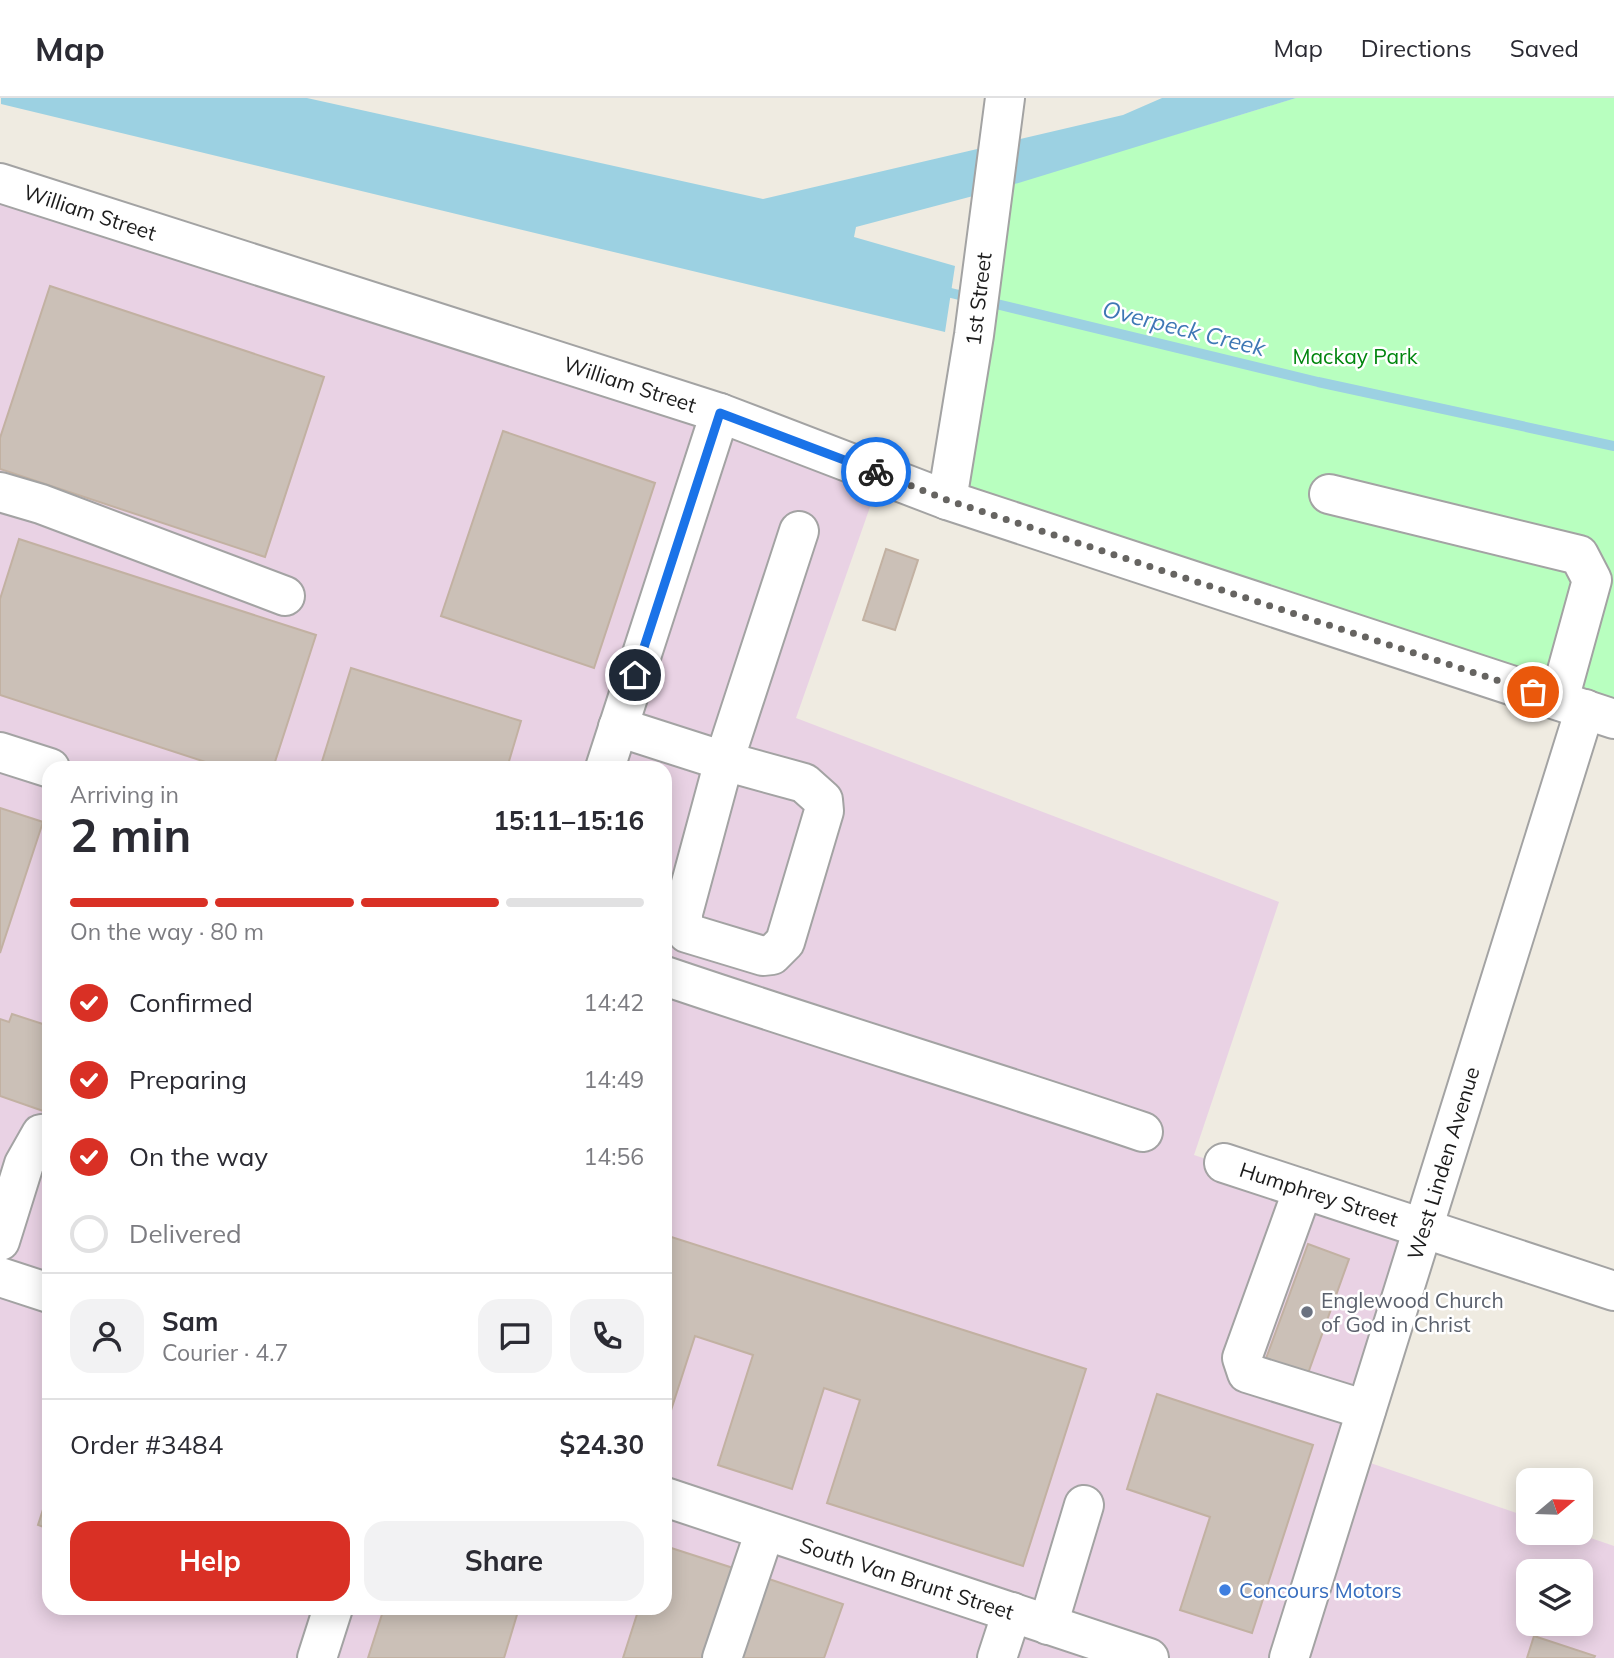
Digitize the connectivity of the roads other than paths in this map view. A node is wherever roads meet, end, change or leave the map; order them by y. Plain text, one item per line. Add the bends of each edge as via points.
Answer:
1 (1003, 111) edge
2 (0, 183) edge
3 (720, 413) junction
4 (0, 492) edge
5 (1329, 494) dead end
6 (947, 500) junction
7 (799, 531) dead end
8 (285, 596) dead end
9 (1586, 709) edge
10 (618, 727) junction
11 (0, 752) edge
12 (607, 761) edge
13 (724, 761) junction
14 (42, 765) edge
15 (672, 978) edge
16 (1143, 1132) dead end
17 (42, 1135) edge
18 (1224, 1163) dead end
19 (1303, 1188) junction
20 (1423, 1227) junction
21 (0, 1241) edge
22 (0, 1277) edge
23 (42, 1291) edge
24 (1614, 1291) edge
25 (1366, 1410) junction
26 (672, 1499) edge
27 (1084, 1505) dead end
28 (765, 1531) junction
29 (1012, 1612) junction
30 (331, 1615) edge
31 (1048, 1625) junction
32 (317, 1658) edge
33 (722, 1658) edge
34 (997, 1658) edge
35 (1149, 1658) edge
36 (1289, 1658) edge

1 - 6 street, 1st Street
2 - 3 street, William Street
3 - 6 street, William Street
3 - 10 street
4 - 8 street
5 - 9 street, West Linden Avenue via 1578,555 1592,580
6 - 9 street, William Street
7 - 13 street
9 - 20 street, West Linden Avenue
10 - 12 street
10 - 13 street
11 - 14 street
13 - 13 street via 804,783 823,800 824,811 785,942 772,955 696,937 683,926 687,893
15 - 16 street
17 - 21 street via 24,1164
18 - 19 street, Humphrey Street
19 - 20 street, Humphrey Street
19 - 25 street via 1242,1358 1247,1373
20 - 24 street, Humphrey Street
20 - 25 street, West Linden Avenue
22 - 23 street
25 - 36 street, West Linden Avenue
26 - 28 street, South Van Brunt Street
27 - 31 street
28 - 29 street, South Van Brunt Street
28 - 33 street
29 - 31 street, South Van Brunt Street
29 - 34 street
30 - 32 street
31 - 35 street, South Van Brunt Street

